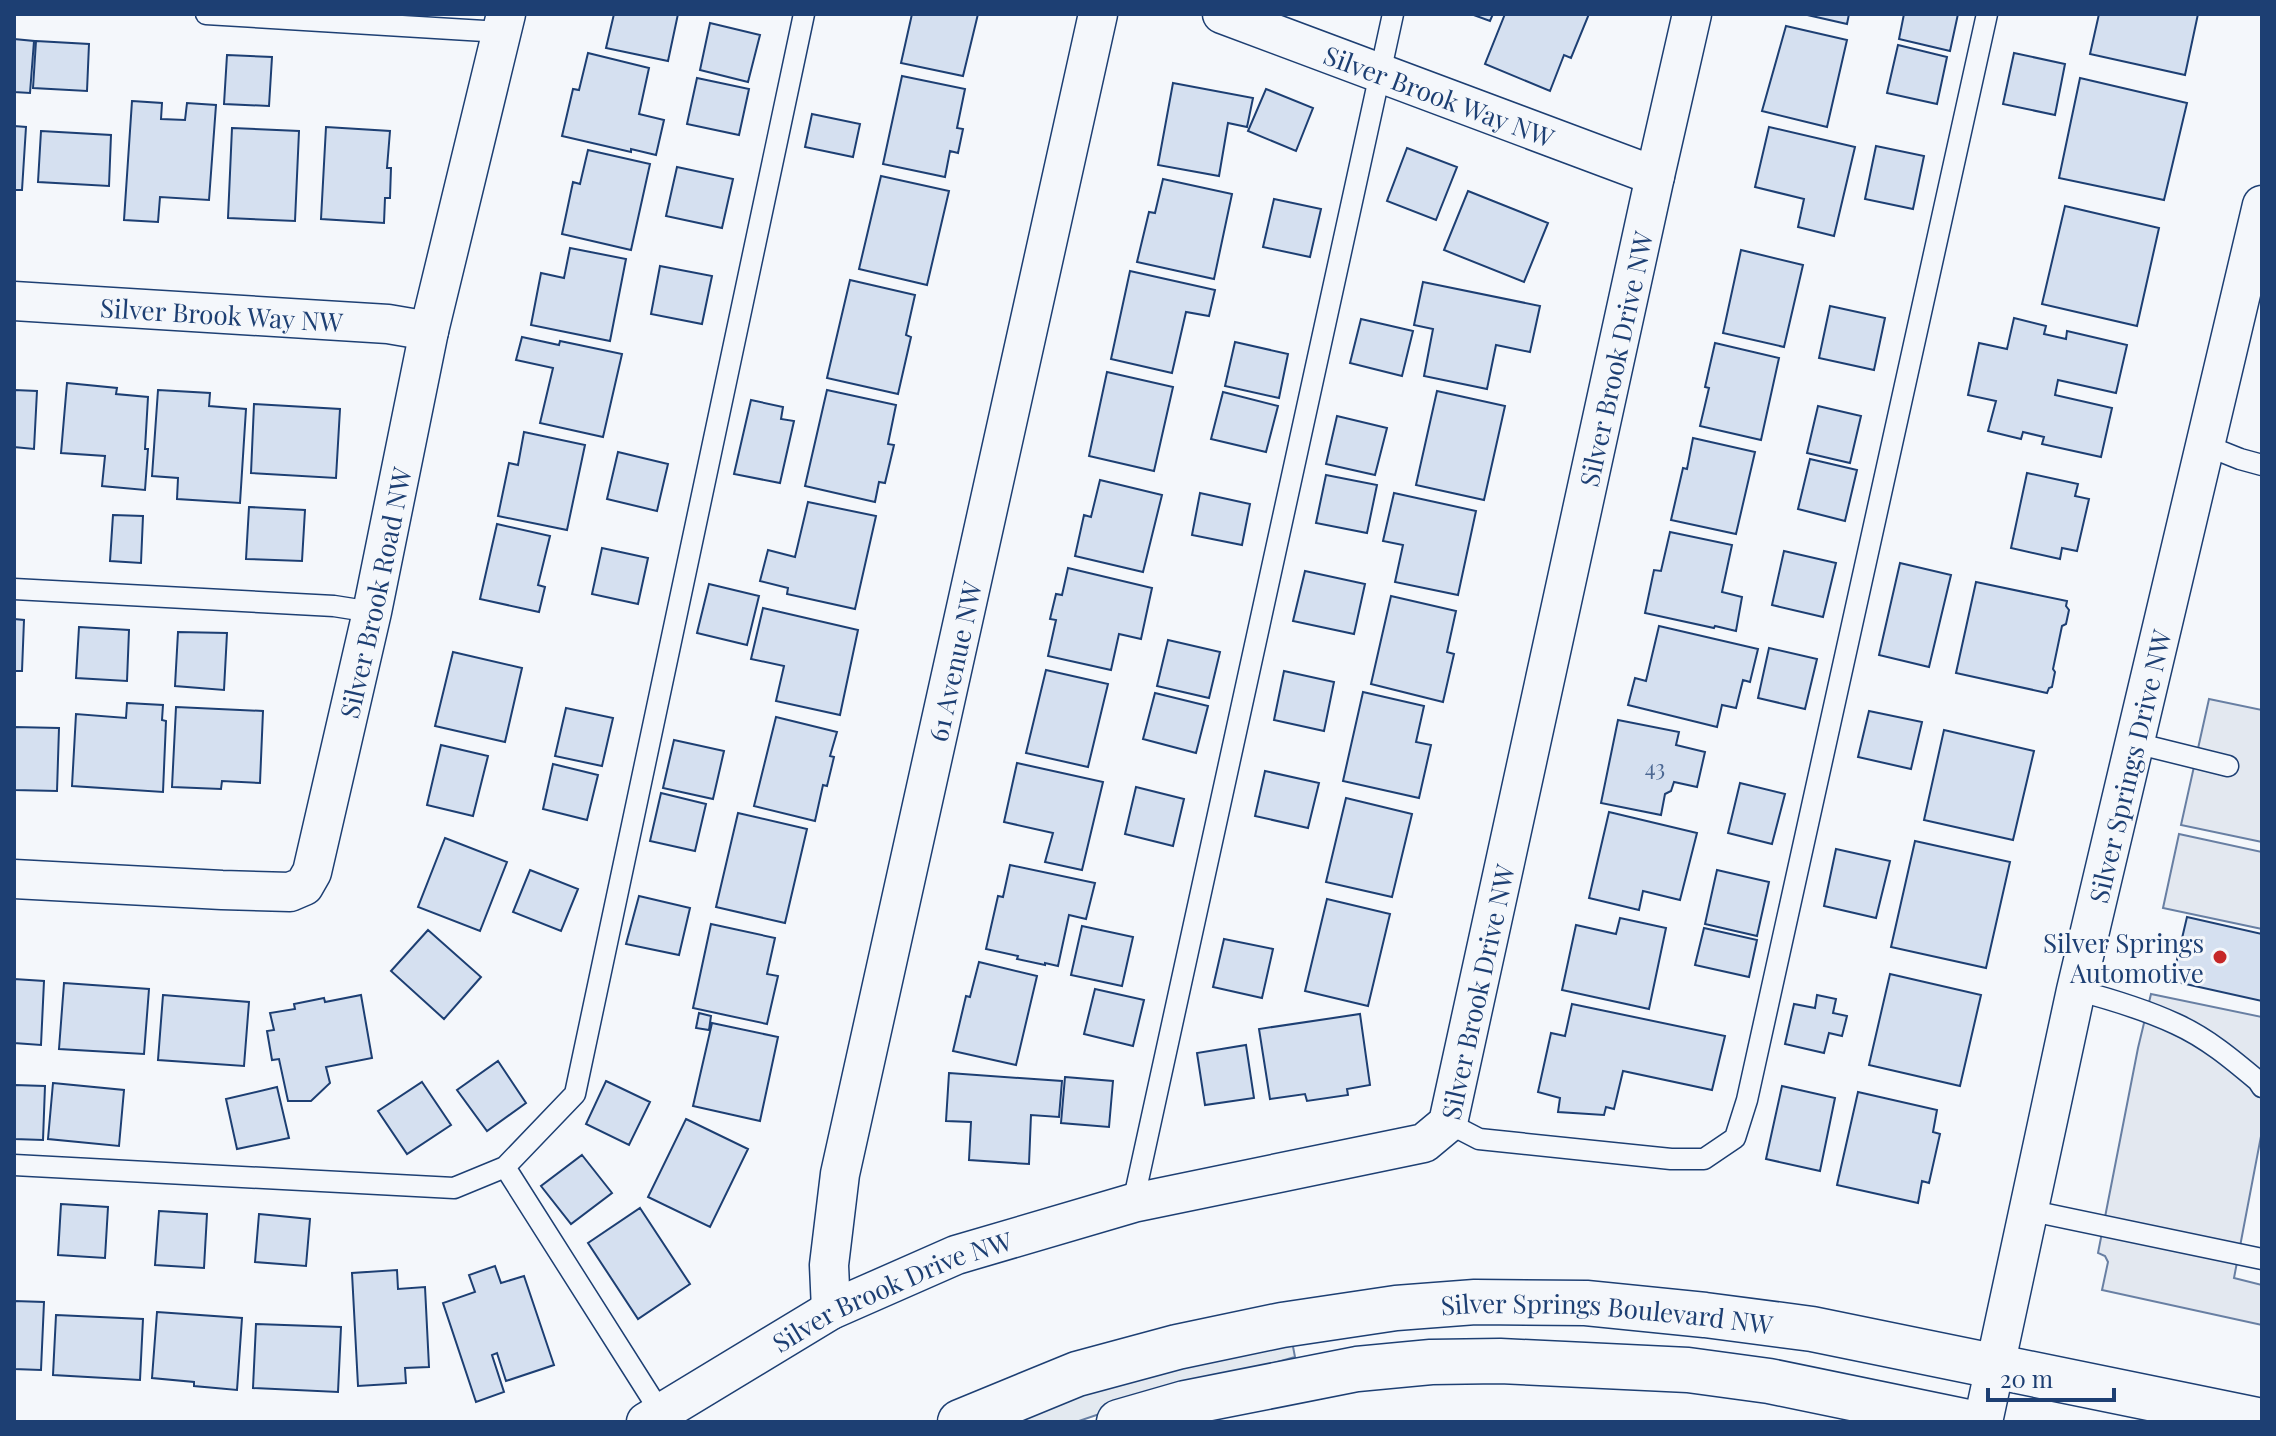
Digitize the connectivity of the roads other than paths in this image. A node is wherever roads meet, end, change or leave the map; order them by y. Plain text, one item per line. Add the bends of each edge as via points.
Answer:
1 (206, 14) edge
2 (804, 14) edge
3 (1098, 14) edge
4 (1222, 14) edge
5 (1393, 14) edge
6 (1692, 14) edge
7 (1987, 14) edge
8 (504, 23) edge
9 (1380, 74) junction
10 (1655, 176) junction
11 (2262, 205) edge
12 (14, 301) edge
13 (429, 331) junction
14 (2205, 445) junction
15 (2262, 465) edge
16 (14, 589) edge
17 (372, 612) junction
18 (2135, 743) junction
19 (2228, 766) dead end
20 (14, 879) edge
21 (2076, 990) junction
22 (2262, 1087) edge
23 (1448, 1123) junction
24 (14, 1165) edge
25 (505, 1167) junction
26 (1133, 1203) junction
27 (2027, 1210) junction
28 (2262, 1257) edge
29 (831, 1310) junction
30 (1994, 1368) junction
31 (654, 1417) edge
32 (2262, 1421) edge
33 (960, 1422) edge
34 (1119, 1422) edge
35 (1968, 1422) edge
36 (1983, 1422) edge

1 - 8 lane
2 - 25 lane via 575,1094
3 - 29 street, 61 Avenue NW via 840,1174 829,1265
4 - 9 street, Silver Brook Way NW
5 - 9 lane
6 - 10 street, Silver Brook Drive NW
7 - 23 lane via 1735,1138 1704,1159 1671,1159 1479,1139
8 - 13 street, Silver Brook Road NW
9 - 10 street, Silver Brook Way NW
9 - 26 lane
10 - 23 street, Silver Brook Drive NW
11 - 14 street, Silver Springs Drive NW
12 - 13 street, Silver Brook Way NW via 388,324
13 - 17 street, Silver Brook Road NW
14 - 15 lane
14 - 18 street, Silver Springs Drive NW
16 - 17 lane
17 - 20 street, Silver Brook Road NW via 312,872 304,886 290,892
18 - 19 lane
18 - 21 street, Silver Springs Drive NW
21 - 22 lane via 2179,1025 2218,1049
21 - 27 street, Silver Springs Drive NW
23 - 26 street, Silver Brook Drive NW via 1424,1143
24 - 25 lane via 454,1188
25 - 31 lane
26 - 29 street, Silver Brook Drive NW via 956,1255
27 - 28 lane
27 - 30 street, Silver Springs Drive NW
29 - 31 street, Silver Brook Drive NW
30 - 32 street, Silver Springs Boulevard NW
30 - 33 street, Silver Springs Boulevard NW via 1812,1329 1705,1315 1586,1303 1475,1302 1296,1323 1177,1347 1077,1374
30 - 36 street, Silver Springs Drive NW
34 - 35 street, Silver Springs Boulevard NW via 1185,1403 1357,1369 1500,1361 1688,1370

